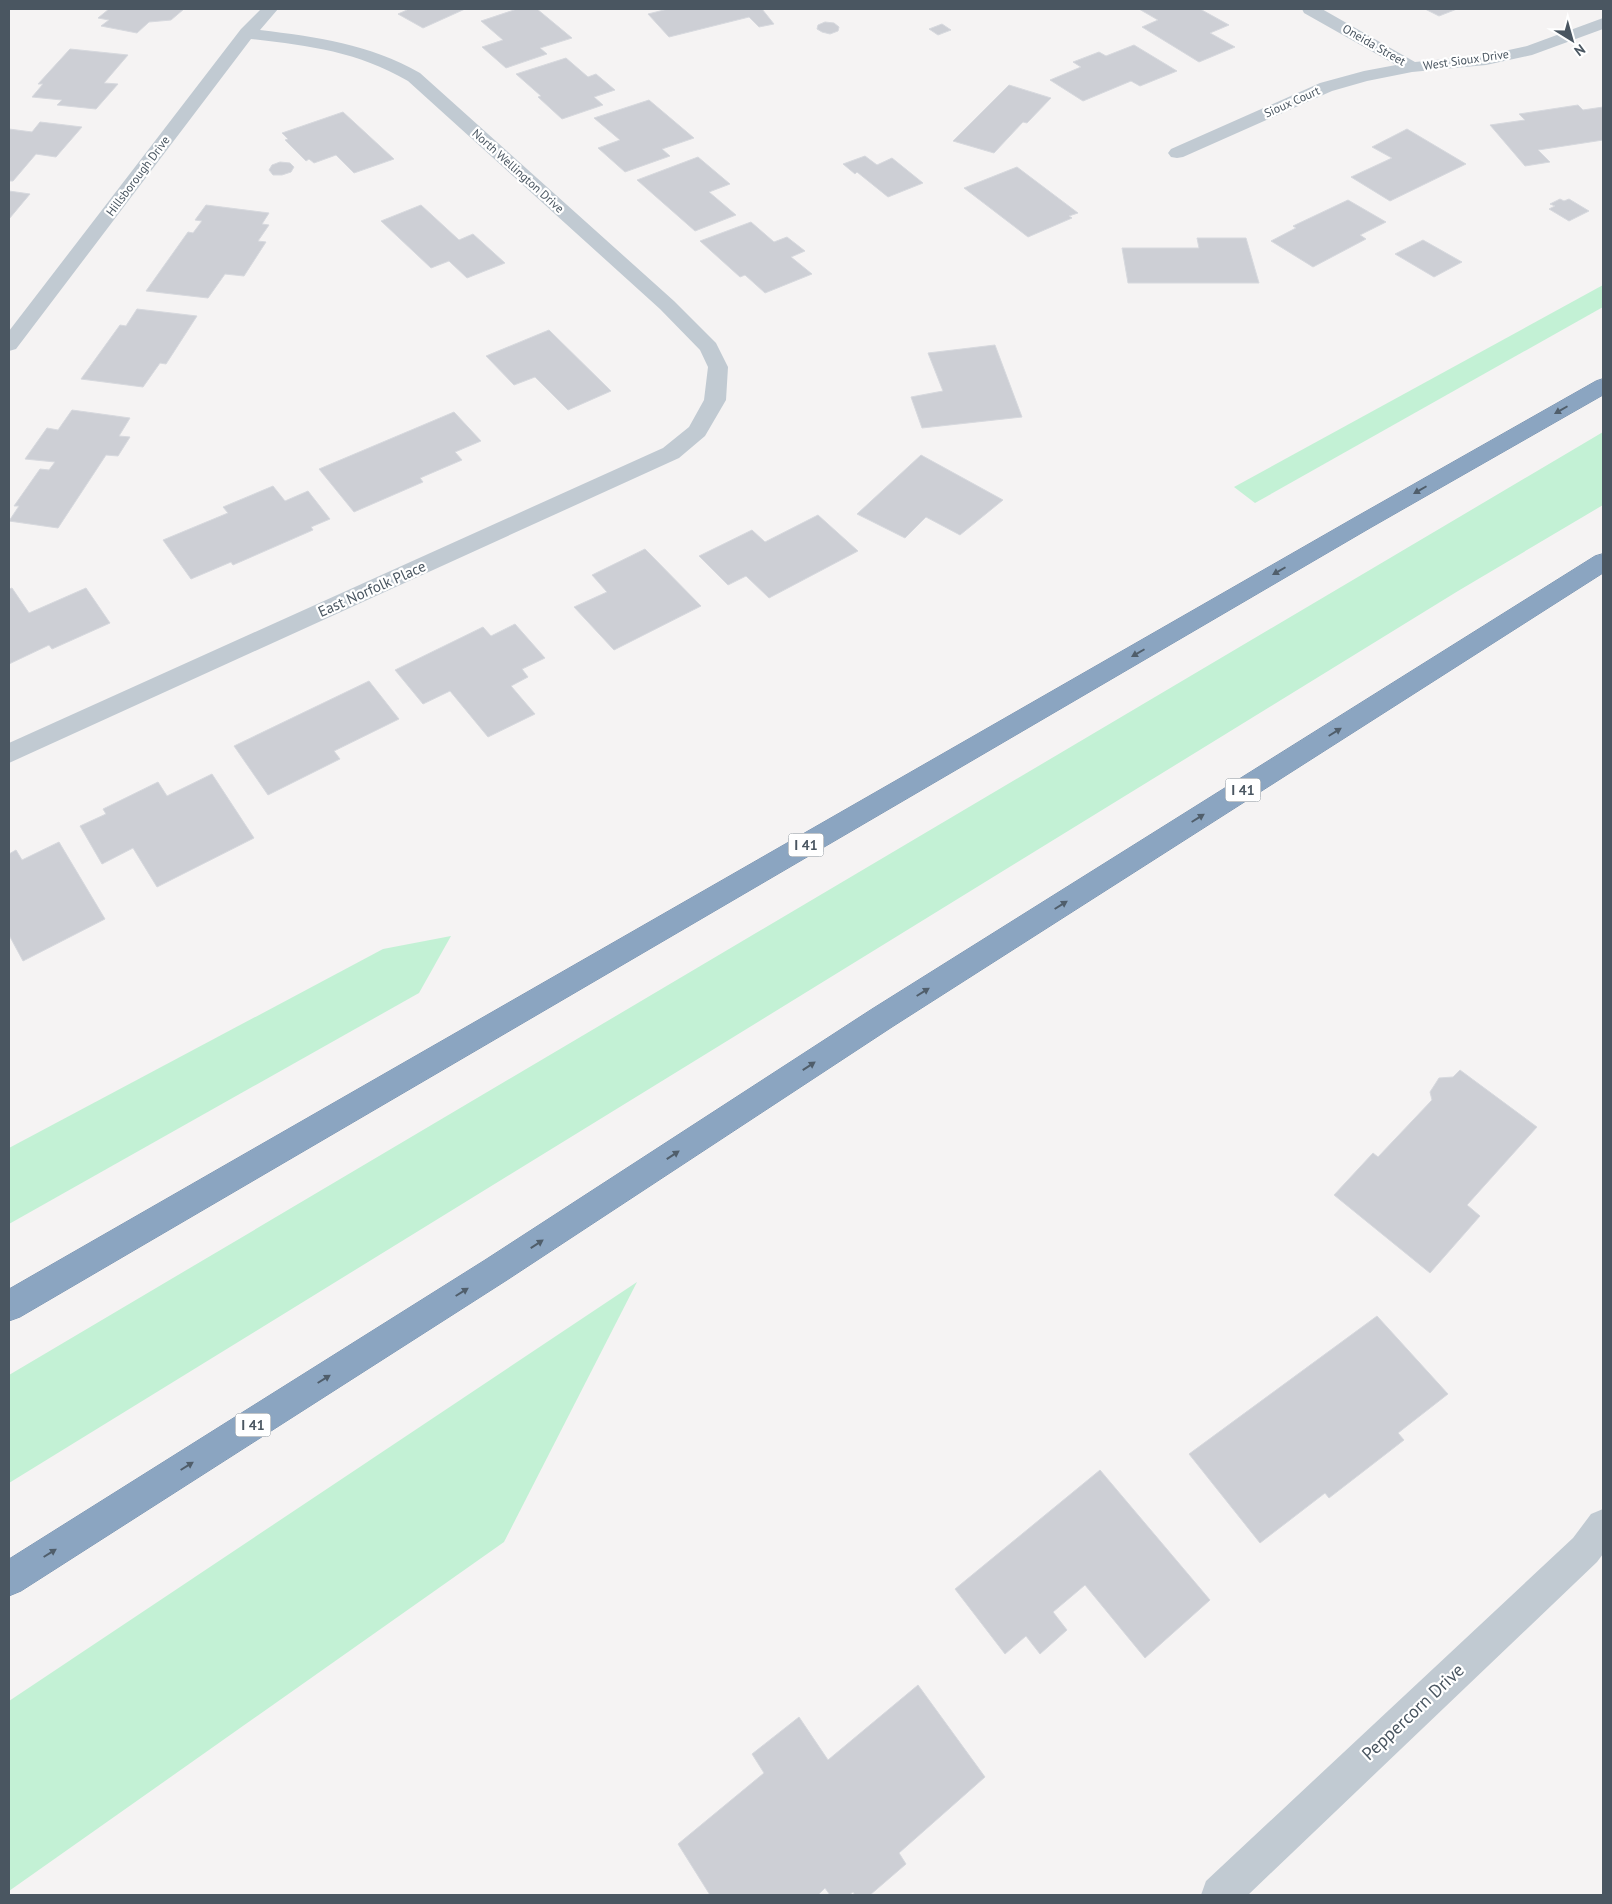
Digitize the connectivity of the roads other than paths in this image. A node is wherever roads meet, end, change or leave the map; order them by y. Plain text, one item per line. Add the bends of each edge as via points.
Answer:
1 (270, 9) edge
2 (1310, 9) edge
3 (1603, 23) edge
4 (247, 33) junction
5 (1412, 67) junction
6 (1177, 154) dead end
7 (9, 346) edge
8 (1603, 386) edge
9 (715, 400) joint
10 (1603, 562) edge
11 (9, 754) edge
12 (9, 1306) edge
13 (1603, 1526) edge
14 (9, 1579) edge
15 (1220, 1895) edge

1 - 4 street, Hillsborough Drive
2 - 5 street, Oneida Street
3 - 5 street, West Sioux Drive via 1532,50 1486,60
4 - 7 street, Hillsborough Drive
4 - 9 street, North Wellington Drive via 315,42 357,52 388,62 414,77 667,305 709,348 718,367
5 - 6 street, Sioux Court via 1326,87
8 -> 12 highway, I 41
9 - 11 street, East Norfolk Place via 697,431 670,452
14 -> 10 highway, I 41 via 505,1265 882,1018
13 - 15 street, Peppercorn Drive via 1578,1556

